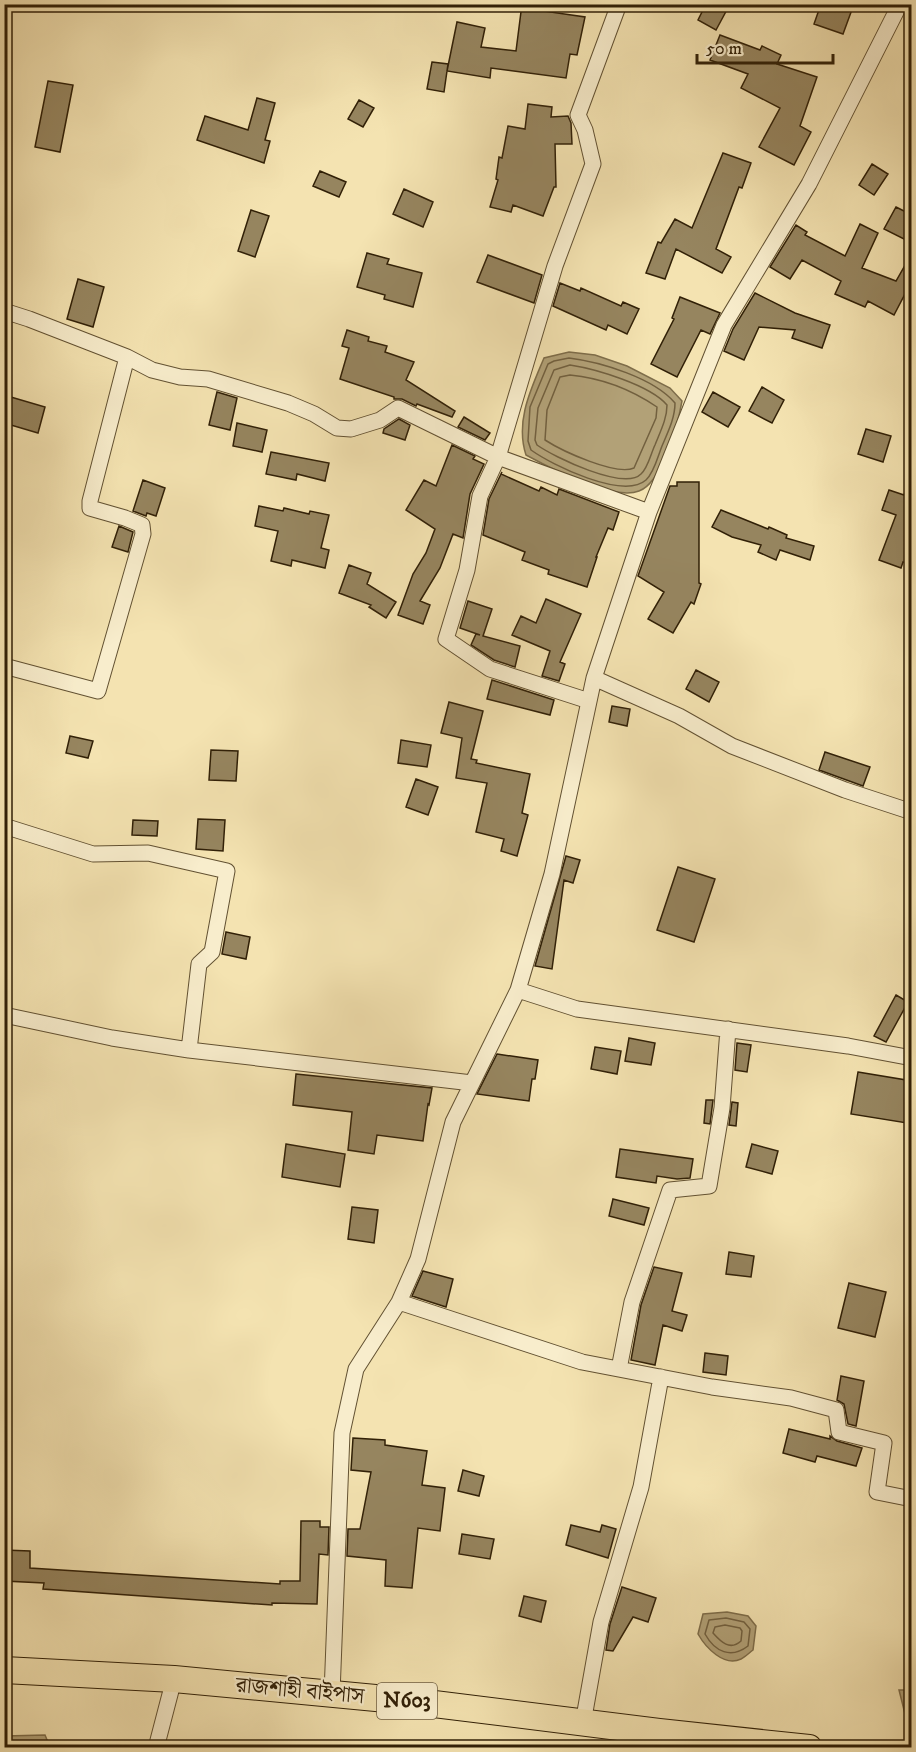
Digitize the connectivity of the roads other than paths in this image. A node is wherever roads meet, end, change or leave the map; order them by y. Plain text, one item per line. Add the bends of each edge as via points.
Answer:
1 (619, 4) edge
2 (900, 4) edge
3 (4, 311) edge
4 (127, 357) junction
5 (498, 457) junction
6 (650, 512) junction
7 (4, 666) edge
8 (594, 678) junction
9 (589, 701) junction
10 (912, 812) edge
11 (4, 826) edge
12 (518, 990) junction
13 (4, 1015) edge
14 (728, 1029) junction
15 (189, 1050) junction
16 (912, 1058) edge
17 (472, 1083) junction
18 (399, 1302) junction
19 (619, 1369) junction
20 (661, 1377) junction
21 (912, 1499) edge
22 (4, 1670) edge
23 (174, 1680) junction
24 (332, 1694) junction
25 (583, 1723) junction
26 (156, 1748) edge
27 (809, 1748) edge

1 - 5 street via 578,115 593,164 555,266
2 - 6 street via 809,184 724,325
3 - 4 street
4 - 5 street via 152,370 208,379 288,403 337,428 351,429 380,420 398,408
4 - 7 street via 90,508 141,525 143,534 98,691
5 - 6 street
5 - 9 street via 480,496 467,570 446,639 490,669
6 - 8 street
8 - 9 street
8 - 10 street via 679,716 732,746
9 - 12 street via 552,874
11 - 15 street via 93,854 148,853 227,871 212,952 199,964
12 - 14 street via 577,1009
12 - 17 street
13 - 15 street
14 - 16 street
14 - 19 street via 722,1108 709,1186 670,1190 632,1302
15 - 17 street
17 - 18 street via 453,1122 418,1259
18 - 19 street via 582,1362
18 - 24 street via 356,1369 342,1433
19 - 20 street
20 - 21 street via 791,1398 836,1410 839,1432 884,1443 877,1492
20 - 25 street via 641,1487 601,1622
22 - 23 highway, রাজশাহী বাইপাস / N603
23 - 24 highway, রাজশাহী বাইপাস / N603
23 - 26 street
24 - 25 highway, রাজশাহী বাইপাস / N603
25 - 27 highway, রাজশাহী বাইপাস / N603

